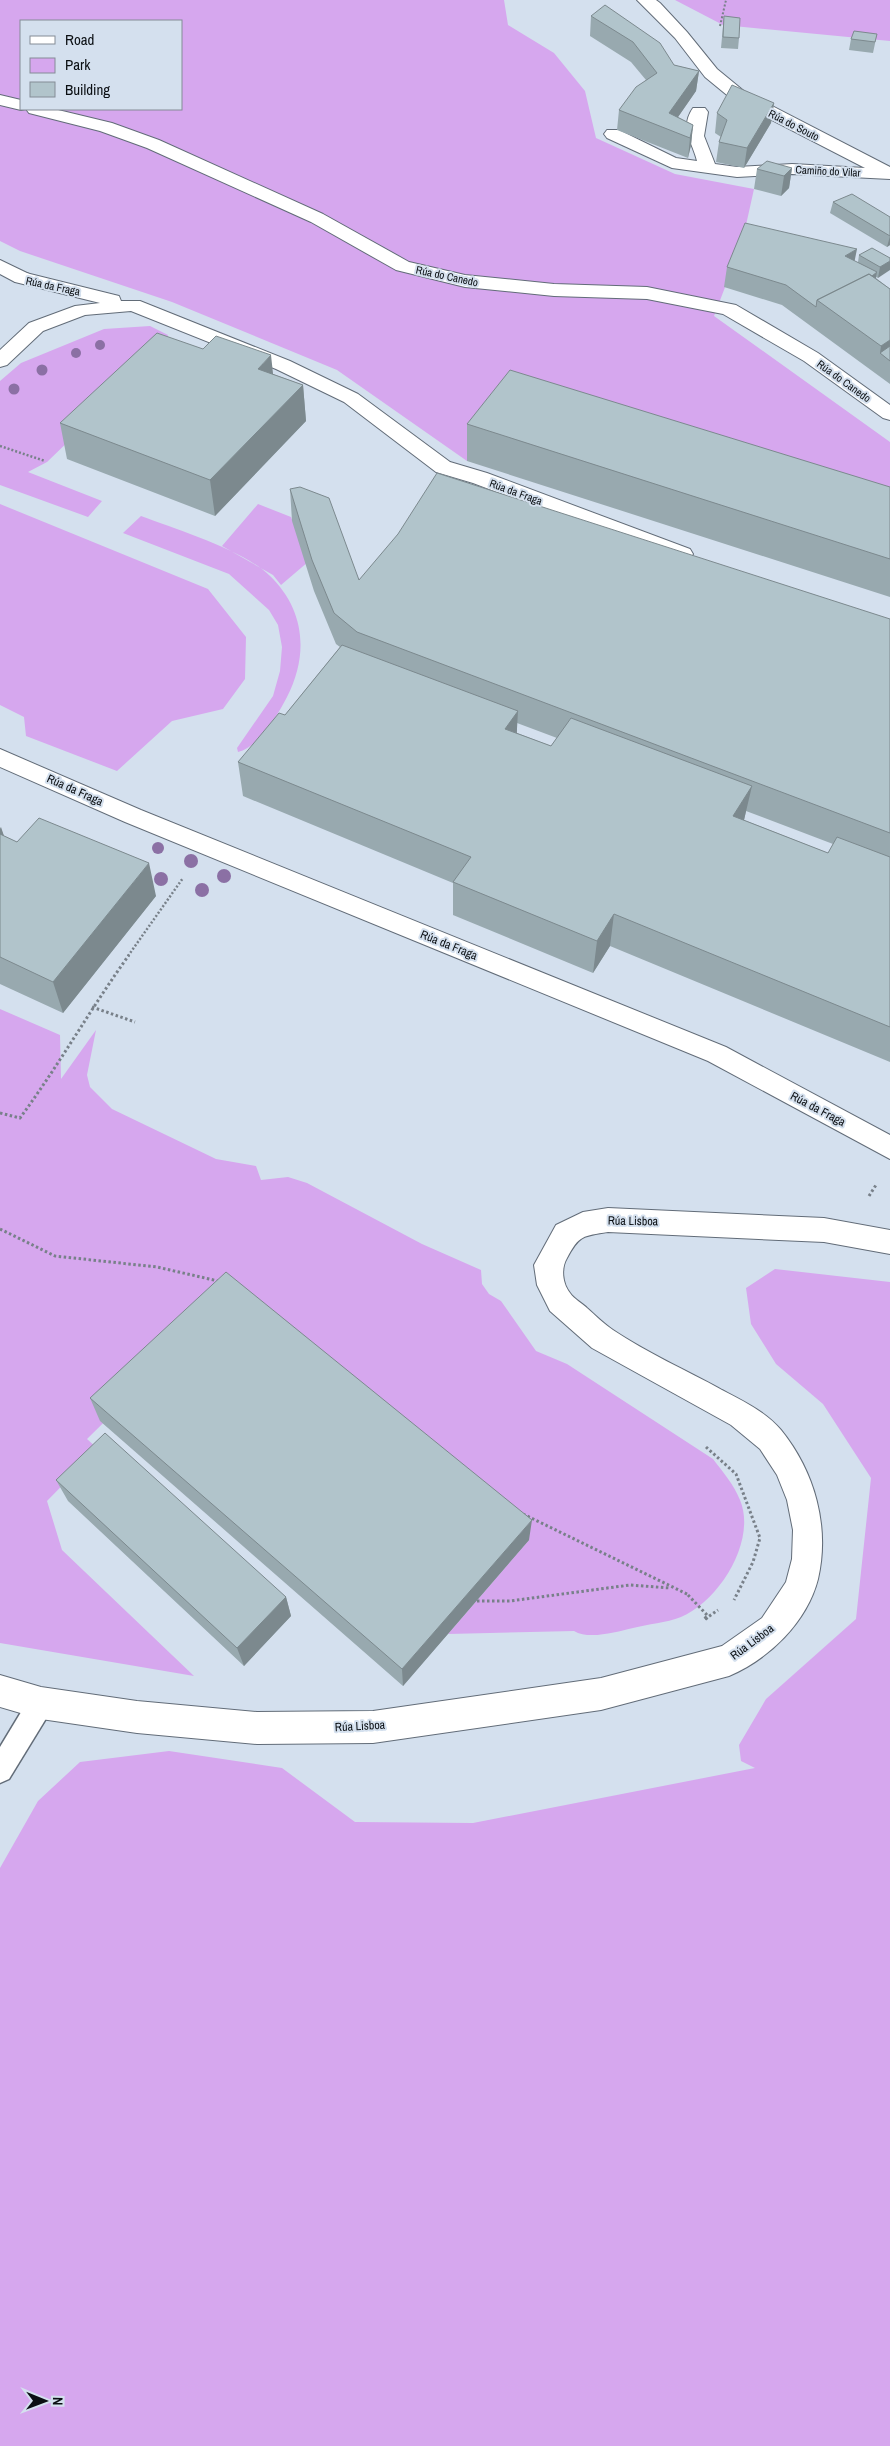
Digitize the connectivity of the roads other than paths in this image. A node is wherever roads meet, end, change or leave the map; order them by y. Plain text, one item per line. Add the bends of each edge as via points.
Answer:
1 (645, 0) edge
2 (0, 100) edge
3 (20, 105) edge
4 (39, 110) edge
5 (699, 112) dead end
6 (613, 134) dead end
7 (707, 168) junction
8 (890, 174) edge
9 (0, 266) edge
10 (22, 278) junction
11 (134, 304) junction
12 (162, 318) junction
13 (36, 327) junction
14 (3, 358) edge
15 (890, 414) edge
16 (701, 561) edge
17 (0, 757) edge
18 (890, 1148) edge
19 (890, 1242) edge
20 (0, 1691) edge
21 (41, 1704) junction
22 (0, 1770) edge

1 - 8 street, Rúa do Souto via 681,35 711,73 739,96
2 - 3 street
4 - 15 street, Rúa do Canedo via 106,127 153,144 317,218 403,266 466,282 647,294 729,309 811,357
5 - 7 street via 695,136
6 - 7 street, Camiño do Vilar via 672,163
7 - 8 street, Camiño do Vilar via 737,172 792,169
9 - 10 street
10 - 11 street, Rúa da Fraga
10 - 13 street, Rúa da Fraga via 34,302
11 - 12 street, Rúa da Fraga
11 - 13 street, Rúa da Fraga via 82,310
12 - 14 street, Rúa da Fraga via 96,319
12 - 16 street, Rúa da Fraga via 283,365 351,398 443,467
13 - 14 street, Rúa da Fraga
17 - 18 street, Rúa da Fraga via 133,816 717,1054
19 - 21 street, Rúa Lisboa via 824,1230 608,1220 583,1224 566,1233 548,1264 550,1285 560,1302 602,1339 741,1415 770,1439 788,1467 802,1500 808,1530 807,1559 800,1588 773,1629 729,1660 601,1694 373,1727 257,1728
20 - 21 street, Rúa Lisboa
21 - 22 lane

